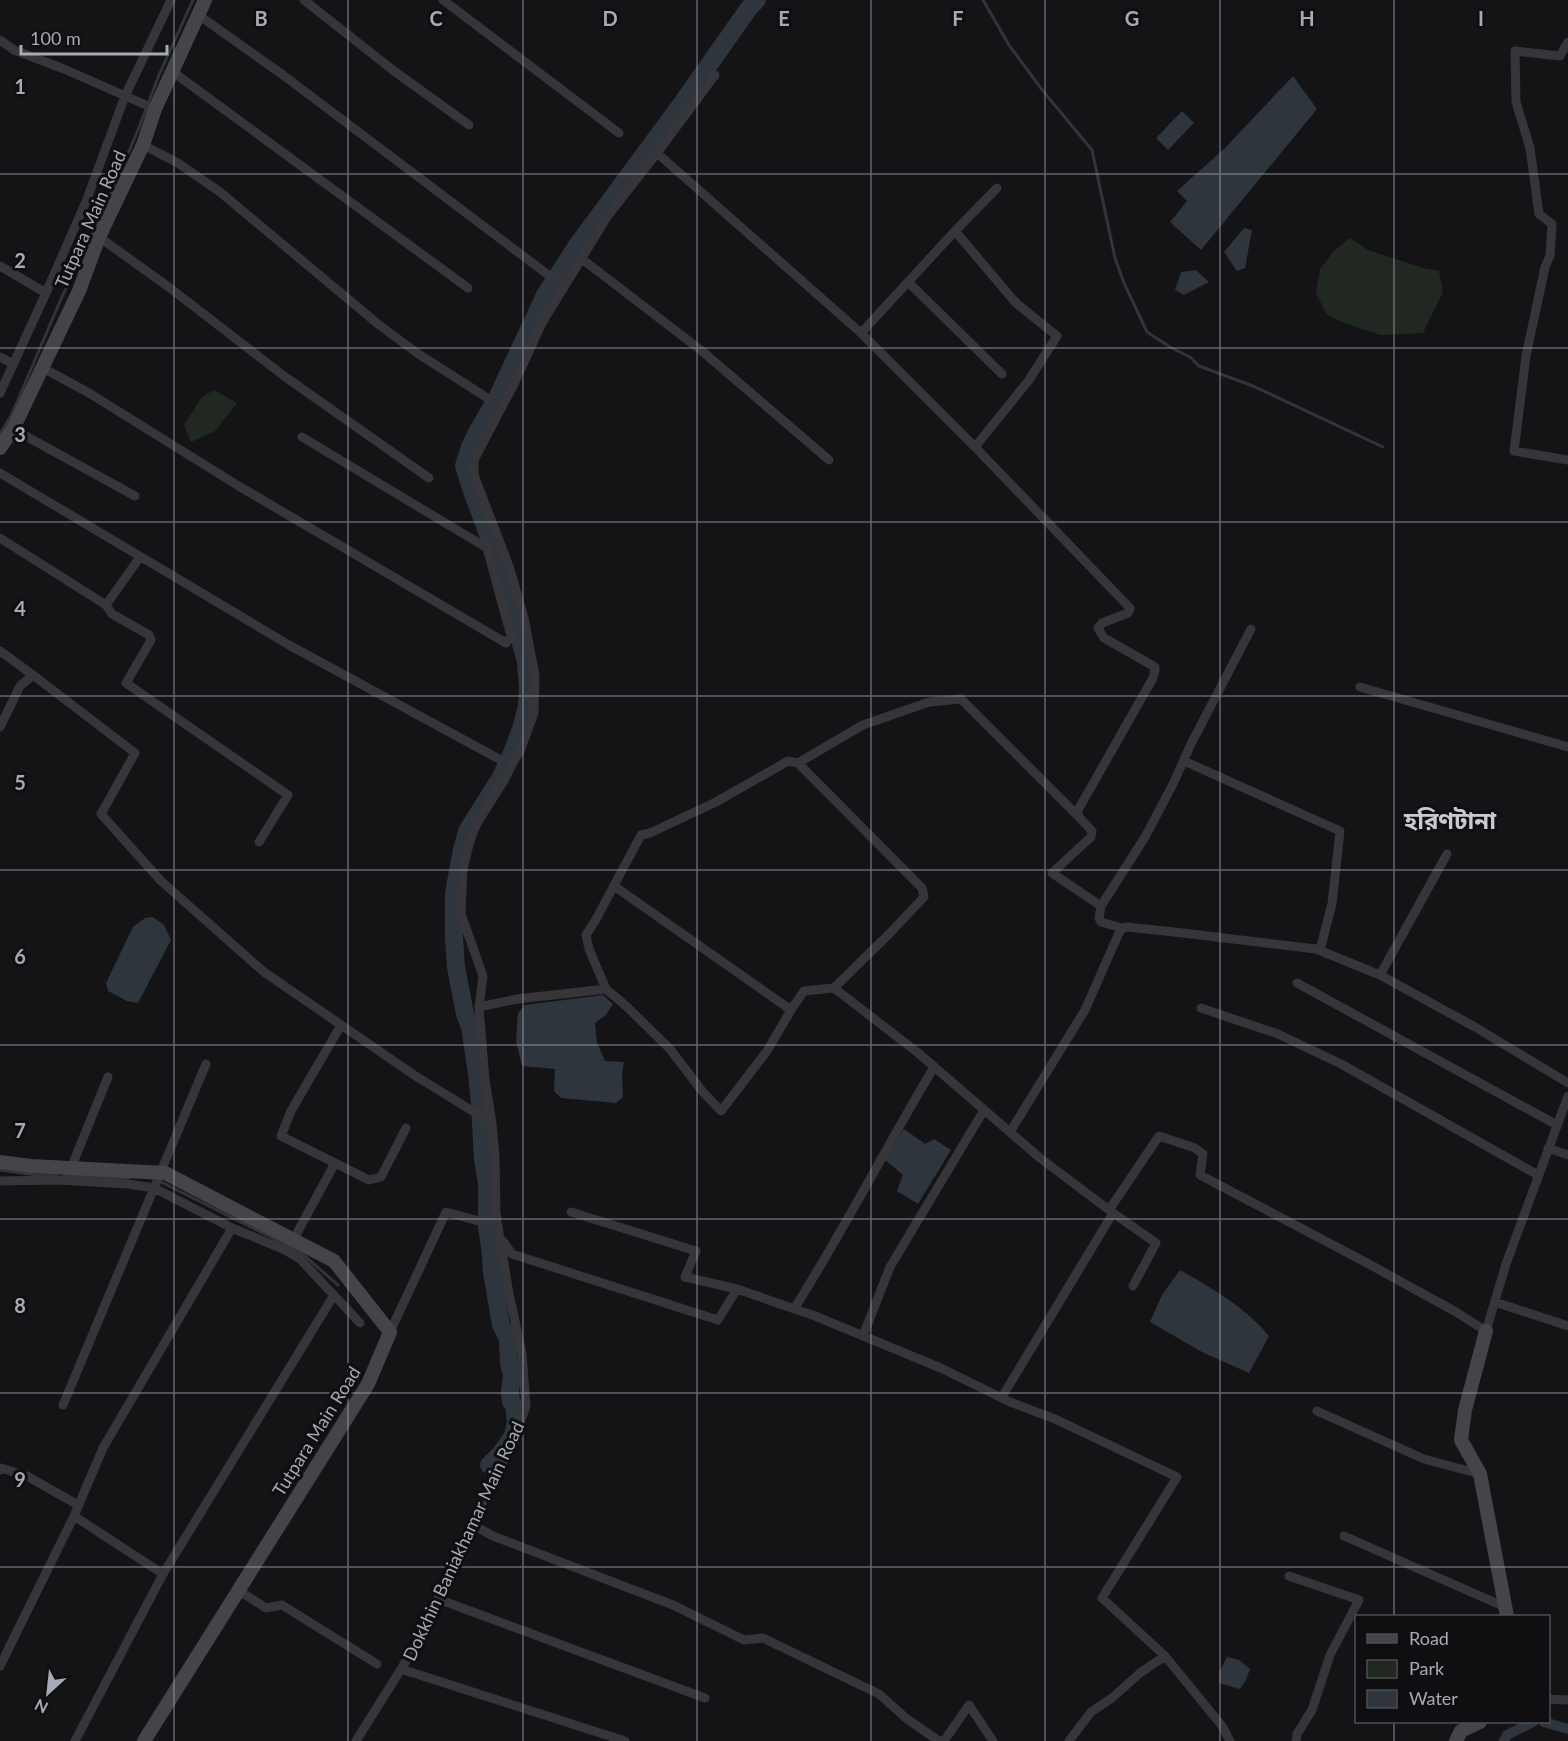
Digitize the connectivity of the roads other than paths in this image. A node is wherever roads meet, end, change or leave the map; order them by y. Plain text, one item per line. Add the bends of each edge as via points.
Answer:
1 (171, 0) edge
2 (205, 0) edge
3 (304, 0) edge
4 (443, 0) edge
5 (197, 14) junction
6 (0, 40) edge
7 (1568, 42) edge
8 (173, 72) junction
9 (715, 75) dead end
10 (125, 96) junction
11 (155, 110) junction
12 (469, 125) dead end
13 (619, 133) dead end
14 (143, 145) junction
15 (657, 153) junction
16 (997, 188) dead end
17 (955, 231) junction
18 (99, 237) junction
19 (582, 259) junction
20 (0, 266) edge
21 (551, 277) dead end
22 (908, 282) junction
23 (468, 288) dead end
24 (46, 293) junction
25 (861, 333) junction
26 (0, 357) edge
27 (13, 364) junction
28 (41, 367) junction
29 (1002, 374) dead end
30 (0, 393) edge
31 (489, 399) dead end
32 (13, 429) junction
33 (302, 437) dead end
34 (975, 447) junction
35 (0, 448) edge
36 (829, 460) dead end
37 (1568, 460) edge
38 (0, 473) edge
39 (429, 478) dead end
40 (135, 496) dead end
41 (0, 538) edge
42 (140, 556) junction
43 (106, 605) junction
44 (1251, 629) dead end
45 (0, 651) edge
46 (33, 675) junction
47 (1360, 687) dead end
48 (1, 723) edge
49 (1568, 747) edge
50 (499, 759) dead end
51 (1184, 761) junction
52 (798, 763) junction
53 (1078, 816) junction
54 (259, 842) dead end
55 (1448, 854) dead end
56 (614, 886) junction
57 (1101, 906) junction
58 (1122, 928) junction
59 (1320, 950) junction
60 (1380, 975) junction
61 (1297, 982) dead end
62 (834, 988) junction
63 (606, 989) junction
64 (479, 1007) junction
65 (1201, 1008) dead end
66 (791, 1010) junction
67 (341, 1025) junction
68 (206, 1064) dead end
69 (934, 1067) junction
70 (108, 1077) dead end
71 (1568, 1083) edge
72 (1568, 1096) edge
73 (984, 1110) junction
74 (492, 1123) junction
75 (1557, 1125) junction
76 (406, 1128) dead end
77 (1010, 1132) junction
78 (1548, 1148) junction
79 (1568, 1155) edge
80 (0, 1162) edge
81 (335, 1163) junction
82 (71, 1168) junction
83 (1538, 1175) junction
84 (0, 1181) edge
85 (157, 1181) junction
86 (1111, 1211) junction
87 (571, 1212) dead end
88 (496, 1218) junction
89 (232, 1228) junction
90 (499, 1235) junction
91 (290, 1246) junction
92 (1133, 1286) dead end
93 (737, 1289) junction
94 (334, 1295) junction
95 (1495, 1302) junction
96 (794, 1309) junction
97 (360, 1323) dead end
98 (1568, 1326) edge
99 (1486, 1331) junction
100 (390, 1332) junction
101 (863, 1336) junction
102 (1002, 1396) junction
103 (63, 1405) dead end
104 (1317, 1412) dead end
105 (0, 1470) edge
106 (1480, 1474) junction
107 (78, 1505) junction
108 (74, 1516) junction
109 (471, 1524) junction
110 (1344, 1536) dead end
111 (163, 1574) junction
112 (1289, 1576) dead end
113 (238, 1590) junction
114 (438, 1599) junction
115 (1506, 1612) edge
116 (1165, 1656) junction
117 (378, 1664) dead end
118 (0, 1666) edge
119 (401, 1669) junction
120 (705, 1698) dead end
121 (1550, 1699) edge
122 (1568, 1700) edge
123 (1478, 1723) edge
124 (75, 1741) edge
125 (144, 1741) edge
126 (356, 1741) edge
127 (625, 1741) edge
128 (939, 1741) edge
129 (944, 1741) edge
130 (993, 1741) edge
131 (1069, 1741) edge
132 (1230, 1741) edge
133 (1296, 1741) edge
134 (1456, 1741) edge

1 - 10 street
2 - 5 street, Tutpara Main Road
3 - 12 street
4 - 13 street
5 - 8 street, Tutpara Main Road
5 - 21 street
6 - 10 street via 14,50
7 - 37 street via 1560,56 1515,51 1516,102 1530,148 1539,214 1552,224 1550,256 1526,356 1514,451
8 - 11 street, Tutpara Main Road
8 - 23 street
9 - 15 street, Dokkhin Baniakhamar Main Road
10 - 11 street
10 - 24 street via 87,199
11 - 14 street, Tutpara Main Road
14 - 18 street, Tutpara Main Road
14 - 31 street via 220,192 378,324
15 - 19 street, Dokkhin Baniakhamar Main Road via 607,217
15 - 25 street
16 - 17 street
17 - 22 street
17 - 34 street via 1016,303 1057,336 1029,380
18 - 28 street, Tutpara Main Road via 79,291
18 - 39 street via 284,376
19 - 36 street via 702,351
19 - 64 street, Dokkhin Baniakhamar Main Road via 542,323 474,460 474,475 509,566 524,618 535,675 534,713 520,751 478,820 463,868 461,914 483,976
20 - 24 street
22 - 25 street
22 - 29 street
24 - 27 street
25 - 34 street
26 - 27 street
27 - 30 street
28 - 32 street, Tutpara Main Road
28 - 33 street via 506,643 511,636 487,548
32 - 35 street, Tutpara Main Road
32 - 40 street
34 - 53 street via 1130,608 1128,613 1101,623 1098,628 1104,638 1155,667
38 - 42 street
41 - 43 street
42 - 43 street
42 - 50 street via 308,655
43 - 54 street via 112,614 152,640 126,683 288,795
44 - 51 street
45 - 46 street
46 - 48 street via 20,686
46 - 67 street via 135,753 101,814 132,850 161,881 264,972
47 - 49 street
51 - 57 street via 1146,837
51 - 59 street via 1340,831 1332,904
52 - 53 street via 862,725 929,702 961,699
52 - 56 street via 789,761 716,802 641,835
52 - 62 street via 922,888 924,897
53 - 57 street via 1092,831 1091,837 1052,873
55 - 60 street
56 - 63 street via 586,935
56 - 66 street
57 - 58 street via 1101,922
58 - 59 street
58 - 77 street via 1085,1010
59 - 60 street
60 - 71 street
61 - 75 street
62 - 66 street via 804,991
62 - 69 street
63 - 64 street
63 - 66 street via 670,1049 721,1111
64 - 74 street, Dokkhin Baniakhamar Main Road
65 - 83 street via 1278,1034 1341,1064
67 - 74 street
67 - 81 street via 281,1136
68 - 85 street
69 - 73 street
69 - 96 street
70 - 82 street
72 - 75 street
73 - 77 street
73 - 101 street via 891,1267
74 - 88 street, Dokkhin Baniakhamar Main Road
75 - 78 street
76 - 81 street via 381,1177 369,1180
77 - 86 street
78 - 79 street
78 - 83 street
80 - 82 street
81 - 91 street
82 - 85 street
83 - 95 street
84 - 85 street
85 - 89 street
85 - 91 street via 165,1173
85 - 103 street
86 - 92 street via 1156,1243
86 - 99 street via 1159,1136 1203,1154 1200,1176 1368,1263
86 - 102 street
87 - 93 street via 696,1251 685,1277
88 - 90 street, Dokkhin Baniakhamar Main Road
88 - 100 street via 482,1222 446,1212
89 - 91 street
89 - 107 street via 103,1448
90 - 93 street via 512,1254 718,1320
90 - 109 street, Dokkhin Baniakhamar Main Road via 522,1353 526,1406 511,1448
91 - 94 street
91 - 100 street via 334,1261
93 - 96 street
94 - 97 street
94 - 111 street
95 - 98 street
95 - 99 street
96 - 101 street
99 - 106 street via 1461,1440
100 - 113 street, Tutpara Main Road via 368,1384
101 - 102 street
102 - 116 street via 1178,1477 1102,1598
104 - 106 street via 1424,1459
105 - 107 street via 27,1476
106 - 115 street
107 - 108 street
108 - 111 street
108 - 118 street
109 - 114 street, Dokkhin Baniakhamar Main Road
109 - 128 street via 673,1605 744,1640 764,1638 879,1694
110 - 115 street
111 - 124 street
112 - 133 street via 1359,1600 1330,1655 1312,1710
113 - 117 street via 266,1608 282,1605
113 - 125 street, Tutpara Main Road
114 - 119 street, Dokkhin Baniakhamar Main Road
114 - 120 street
116 - 131 street via 1091,1712
116 - 132 street
119 - 126 street, Dokkhin Baniakhamar Main Road
119 - 127 street
121 - 122 street
123 - 134 street via 1461,1731
129 - 130 street via 969,1705

